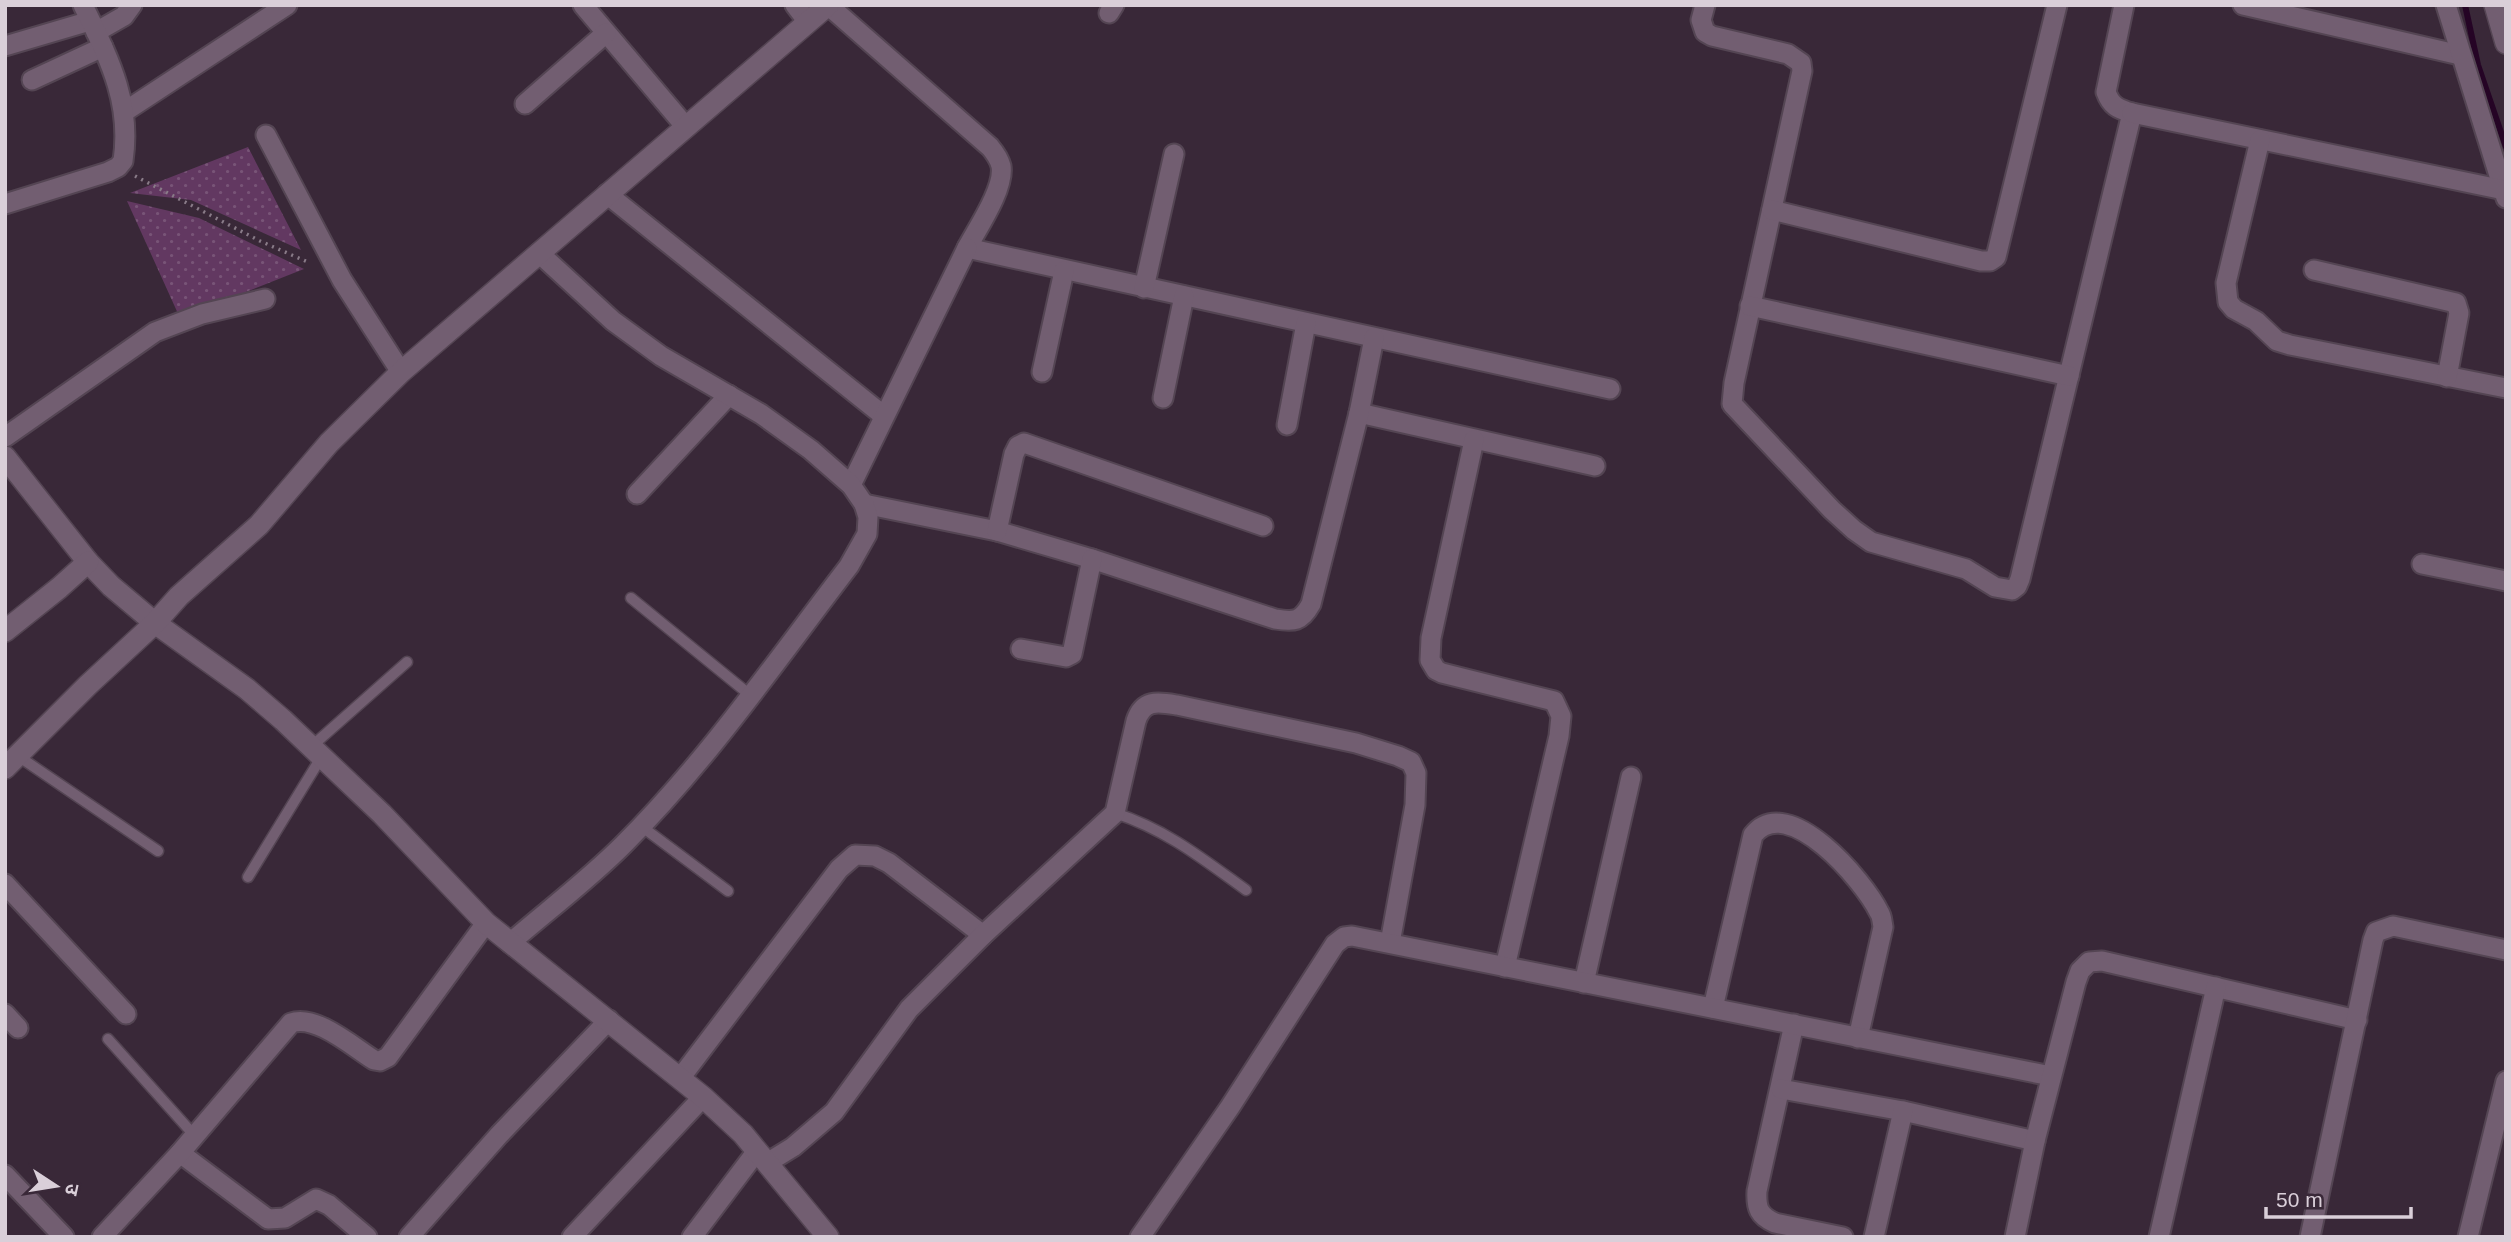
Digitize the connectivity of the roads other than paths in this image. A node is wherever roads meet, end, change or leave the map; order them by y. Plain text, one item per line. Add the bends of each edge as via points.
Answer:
1 (132, 5) edge
2 (287, 5) edge
3 (583, 5) edge
4 (828, 5) edge
5 (1705, 5) edge
6 (2057, 5) edge
7 (2124, 5) edge
8 (2243, 5) edge
9 (2446, 5) edge
10 (2495, 5) edge
11 (801, 14) edge
12 (93, 26) edge
13 (606, 33) junction
14 (2506, 43) edge
15 (5, 46) edge
16 (2460, 55) junction
17 (32, 80) dead end
18 (525, 104) dead end
19 (124, 112) junction
20 (2132, 113) junction
21 (685, 127) junction
22 (266, 135) dead end
23 (2260, 140) junction
24 (1174, 154) dead end
25 (607, 194) junction
26 (2505, 194) edge
27 (5, 204) edge
28 (1772, 210) junction
29 (967, 248) junction
30 (539, 253) junction
31 (2314, 270) dead end
32 (1064, 271) junction
33 (1144, 288) junction
34 (1184, 296) junction
35 (265, 299) dead end
36 (1750, 306) junction
37 (1306, 323) junction
38 (1374, 338) junction
39 (401, 372) junction
40 (1042, 372) dead end
41 (2069, 376) junction
42 (2447, 377) junction
43 (1609, 388) dead end
44 (2506, 388) edge
45 (729, 395) junction
46 (1163, 398) dead end
47 (1359, 413) junction
48 (884, 416) junction
49 (1287, 425) dead end
50 (5, 437) edge
51 (1474, 440) junction
52 (5, 457) edge
53 (1595, 466) dead end
54 (850, 485) junction
55 (637, 494) dead end
56 (864, 504) junction
57 (1263, 526) dead end
58 (997, 531) junction
59 (1092, 559) junction
60 (88, 562) junction
61 (2422, 564) dead end
62 (2506, 581) edge
63 (631, 598) dead end
64 (155, 624) junction
65 (5, 631) edge
66 (1021, 649) dead end
67 (407, 662) dead end
68 (750, 695) junction
69 (317, 751) junction
70 (12, 762) edge
71 (1631, 777) dead end
72 (1115, 813) junction
73 (641, 826) junction
74 (159, 850) dead end
75 (248, 877) dead end
76 (5, 884) edge
77 (1246, 890) dead end
78 (728, 891) dead end
79 (486, 923) junction
80 (983, 935) junction
81 (510, 943) junction
82 (1390, 943) junction
83 (2506, 950) edge
84 (1505, 968) junction
85 (1584, 983) junction
86 (2216, 987) junction
87 (1713, 1009) junction
88 (126, 1014) dead end
89 (609, 1020) junction
90 (2357, 1020) junction
91 (1794, 1024) junction
92 (1858, 1038) junction
93 (108, 1039) dead end
94 (2051, 1076) junction
95 (681, 1077) junction
96 (2506, 1081) edge
97 (1781, 1089) junction
98 (703, 1097) junction
99 (1903, 1111) junction
100 (194, 1135) junction
101 (2035, 1141) junction
102 (180, 1153) junction
103 (2497, 1155) edge
104 (762, 1157) junction
105 (5, 1175) edge
106 (64, 1237) edge
107 (102, 1237) edge
108 (367, 1237) edge
109 (408, 1237) edge
110 (572, 1237) edge
111 (692, 1237) edge
112 (828, 1237) edge
113 (1140, 1237) edge
114 (1843, 1237) edge
115 (1874, 1237) edge
116 (2015, 1237) edge
117 (2159, 1237) edge
118 (2310, 1237) edge
119 (2468, 1237) edge

1 - 12 street via 124,16
2 - 19 street
3 - 13 street
4 - 11 street
4 - 29 street via 997,157 1001,168 996,191
5 - 28 street via 1701,20 1705,32 1788,54 1801,64
6 - 28 street via 1996,257 1981,261
7 - 20 street via 2106,92 2118,109
8 - 16 street
9 - 16 street
10 - 14 street
11 - 21 street
12 - 15 street
12 - 17 street
12 - 19 street via 120,90
13 - 18 street
13 - 21 street
16 - 26 street
19 - 27 street via 123,161 118,167
20 - 23 street
20 - 41 street
21 - 25 street
22 - 39 street via 342,280
23 - 26 street
23 - 42 street via 2226,283 2228,302 2277,341
24 - 33 street
25 - 30 street
25 - 48 street
28 - 36 street
29 - 32 street
29 - 48 street
30 - 39 street
30 - 45 street via 613,321 661,356
31 - 42 street via 2456,303 2459,313
32 - 33 street
32 - 40 street
33 - 34 street
34 - 37 street
34 - 46 street
35 - 50 street via 202,314 155,332
36 - 41 street
36 - 41 street via 1731,396 1737,411 1862,536 1890,549 1966,569 2003,589 2012,590 2020,579
37 - 38 street
37 - 49 street
38 - 43 street
38 - 47 street
39 - 64 street via 329,443 259,525 179,596
42 - 44 street
45 - 54 street via 811,450
45 - 55 street
47 - 51 street
47 - 59 street via 1311,604 1297,620 1263,615
48 - 54 street
51 - 53 street
51 - 84 street via 1430,660 1442,673 1554,701 1561,716
52 - 60 street
54 - 56 street
56 - 58 street
56 - 68 street via 867,534 861,549
57 - 58 street via 1024,443 1014,454
58 - 59 street
59 - 66 street via 1072,654 1066,657
60 - 64 street
60 - 65 street
61 - 62 street
63 - 68 lane
64 - 69 street via 247,689
64 - 70 street
67 - 69 lane
68 - 73 street via 703,757
69 - 75 lane
69 - 79 street
70 - 74 lane
71 - 85 street
72 - 77 lane via 1175,839
72 - 80 street
72 - 82 street via 1139,713 1155,701 1356,743 1405,759 1416,773 1415,805
73 - 78 lane
73 - 81 street
76 - 88 street
79 - 81 street
79 - 100 street via 388,1057 374,1060 306,1020 291,1023
80 - 95 street via 889,863 875,856 855,855 839,869
80 - 104 street via 909,1009 834,1112 793,1147
81 - 89 street
82 - 84 street
82 - 113 street via 1352,936 1335,944
83 - 90 street via 2393,926 2381,930 2372,940
84 - 85 street
85 - 87 street
86 - 90 street
86 - 94 street via 2089,962 2076,982
86 - 117 street
87 - 91 street
87 - 92 street via 1753,835 1769,823 1782,824 1808,833 1835,853 1881,913 1881,939
89 - 95 street
89 - 109 street
90 - 118 street
91 - 92 street
91 - 97 street
92 - 94 street
93 - 100 lane
94 - 101 street
95 - 98 street
96 - 103 street
97 - 99 street
97 - 114 street via 1757,1191 1759,1213 1774,1223
98 - 104 street
98 - 110 street
99 - 101 street
99 - 115 street
100 - 102 street
101 - 116 street
102 - 107 street
102 - 108 street via 268,1219 285,1218 316,1199
103 - 119 street
104 - 111 street
104 - 112 street
105 - 106 street

